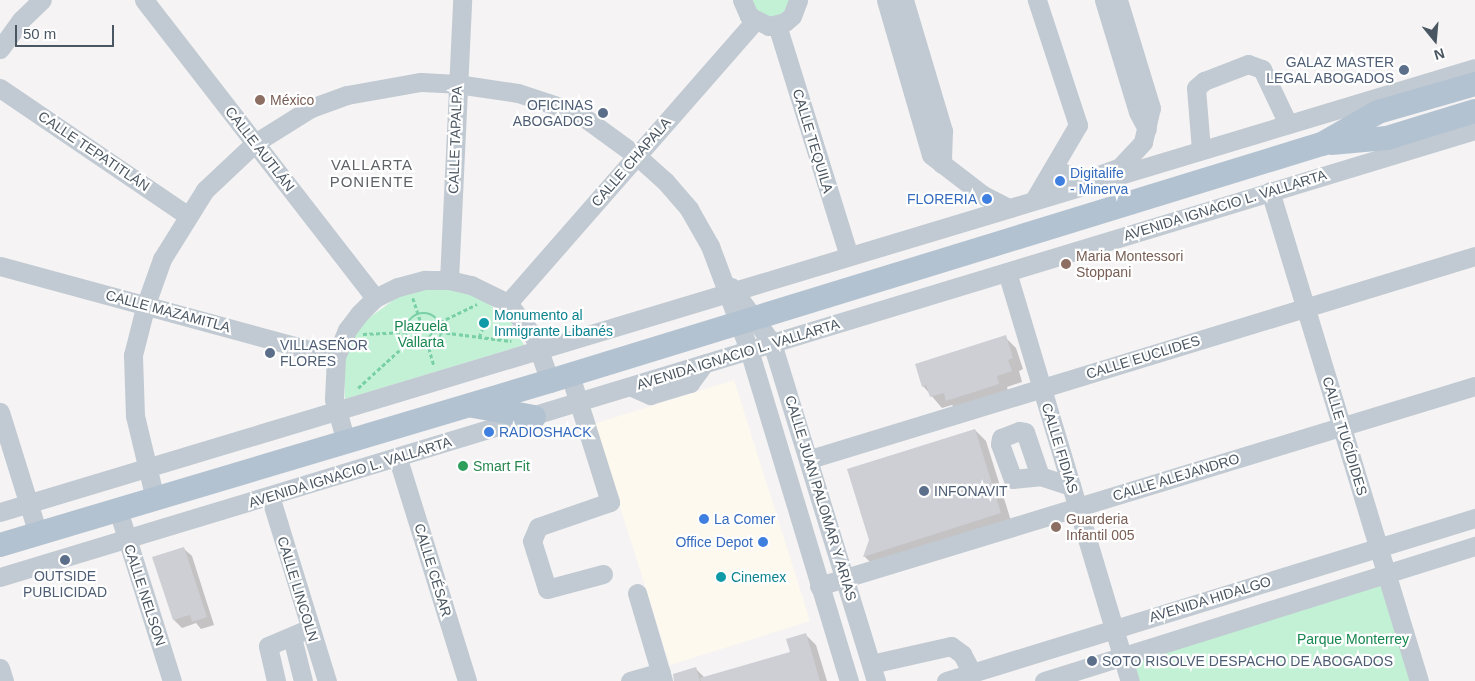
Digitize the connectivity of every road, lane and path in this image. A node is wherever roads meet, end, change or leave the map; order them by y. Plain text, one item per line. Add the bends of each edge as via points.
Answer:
1 (42, 0) edge
2 (144, 0) edge
3 (462, 0) edge
4 (742, 0) edge
5 (798, 0) edge
6 (886, 0) edge
7 (904, 0) edge
8 (1028, 0) edge
9 (1037, 0) edge
10 (1104, 0) edge
11 (1118, 0) edge
12 (755, 21) junction
13 (777, 25) junction
14 (0, 49) edge
15 (1475, 68) edge
16 (457, 84) junction
17 (1475, 84) edge
18 (0, 88) edge
19 (1070, 110) junction
20 (1475, 111) edge
21 (1288, 124) junction
22 (1475, 130) edge
23 (1145, 135) junction
24 (255, 143) junction
25 (1322, 144) junction
26 (1201, 150) junction
27 (636, 156) junction
28 (1172, 159) junction
29 (942, 164) junction
30 (1053, 169) junction
31 (1270, 191) junction
32 (983, 195) junction
33 (1034, 200) junction
34 (1009, 208) junction
35 (187, 215) junction
36 (967, 221) junction
37 (849, 256) junction
38 (1475, 256) edge
39 (0, 266) edge
40 (1007, 272) junction
41 (449, 280) junction
42 (728, 287) junction
43 (413, 296) dead end
44 (375, 298) junction
45 (480, 302) dead end
46 (146, 304) junction
47 (508, 304) junction
48 (472, 306) junction
49 (1306, 308) junction
50 (476, 310) dead end
51 (418, 314) junction
52 (747, 321) junction
53 (440, 322) junction
54 (421, 323) junction
55 (482, 330) dead end
56 (433, 331) junction
57 (406, 332) junction
58 (442, 332) junction
59 (361, 334) dead end
60 (416, 335) junction
61 (479, 337) junction
62 (409, 341) junction
63 (519, 342) dead end
64 (772, 343) junction
65 (429, 348) junction
66 (540, 350) junction
67 (749, 350) junction
68 (336, 357) junction
69 (436, 372) dead end
70 (560, 378) junction
71 (1475, 386) edge
72 (1042, 388) junction
73 (350, 394) dead end
74 (579, 403) junction
75 (469, 406) junction
76 (336, 411) junction
77 (0, 412) edge
78 (534, 417) junction
79 (1342, 426) junction
80 (346, 442) junction
81 (398, 458) junction
82 (810, 459) junction
83 (146, 469) junction
84 (1040, 476) dead end
85 (1071, 486) junction
86 (270, 496) junction
87 (155, 499) junction
88 (29, 504) junction
89 (1078, 507) junction
90 (118, 510) junction
91 (0, 512) edge
92 (1475, 518) edge
93 (38, 534) junction
94 (127, 538) junction
95 (0, 545) edge
96 (1475, 546) edge
97 (1379, 548) junction
98 (603, 574) dead end
99 (1387, 575) junction
100 (0, 577) edge
101 (846, 578) junction
102 (819, 586) junction
103 (637, 593) dead end
104 (310, 628) junction
105 (1114, 628) junction
106 (292, 637) junction
107 (1123, 657) junction
108 (0, 668) edge
109 (874, 673) edge
110 (972, 673) junction
111 (662, 676) edge
112 (4, 681) edge
113 (172, 681) edge
114 (276, 681) edge
115 (303, 681) edge
116 (326, 681) edge
117 (467, 681) edge
118 (630, 681) edge
119 (849, 681) edge
120 (946, 681) edge
121 (1044, 681) edge
122 (1130, 681) edge
123 (1419, 681) edge

1 - 14 street via 21,20
2 - 24 street, CALLE AUTLÁN
3 - 16 street, CALLE TAPALPA
4 - 12 street via 744,9
5 - 13 street via 792,16
6 - 29 street via 926,144
7 - 29 street via 943,131
8 - 19 street via 1058,100
9 - 19 street
10 - 23 street
11 - 23 street via 1151,108
12 - 13 street
12 - 27 street, CALLE CHAPALA
13 - 37 street, CALLE TEQUILA
15 - 21 street
16 - 24 street via 421,82 347,95 311,108
16 - 27 street via 518,93 569,110 606,132
16 - 41 street, CALLE TAPALPA
17 - 25 main road, AVENIDA IGNACIO L. VALLARTA via 1378,112
18 - 35 street, CALLE TEPATITLÁN
19 - 30 street via 1077,120 1077,130
20 - 25 main road, AVENIDA IGNACIO L. VALLARTA via 1386,138
21 - 26 street
21 - 26 street via 1262,68 1248,64 1204,81 1196,88
22 - 31 street, AVENIDA IGNACIO L. VALLARTA
23 - 28 street
23 - 30 street via 1120,167 1093,177 1078,178
24 - 35 street via 205,190
24 - 44 street, CALLE AUTLÁN
25 - 52 main road, AVENIDA IGNACIO L. VALLARTA
26 - 28 street
27 - 42 street via 665,181 689,209
27 - 47 street, CALLE CHAPALA
28 - 33 street
29 - 32 street
30 - 33 street
31 - 40 street, AVENIDA IGNACIO L. VALLARTA
31 - 49 street, CALLE TUCÍDIDES
32 - 34 street
32 - 36 street
33 - 34 street
34 - 36 street
35 - 46 street via 162,259
36 - 37 street
37 - 42 street
38 - 49 street, CALLE EUCLIDES
39 - 46 street, CALLE MAZAMITLA
40 - 64 street, AVENIDA IGNACIO L. VALLARTA
40 - 72 street, CALLE FIDIAS
41 - 44 street via 424,280
41 - 47 street via 471,285
42 - 52 street
42 - 66 street
43 - 51 path
44 - 68 street via 347,330
45 - 48 path
46 - 68 street, CALLE MAZAMITLA
46 - 83 street via 133,355 135,416
47 - 66 street via 525,322
48 - 50 path
48 - 53 path
49 - 72 street, CALLE EUCLIDES
49 - 79 street, CALLE TUCÍDIDES
51 - 53 path via 430,314
51 - 54 path
51 - 57 path via 409,321
52 - 64 street, CALLE JUAN PALOMAR Y ARIAS
52 - 67 street, CALLE JUAN PALOMAR Y ARIAS
52 - 70 main road, AVENIDA IGNACIO L. VALLARTA
53 - 58 path
54 - 56 path via 429,324
54 - 60 path via 416,326
55 - 61 path
56 - 58 path
56 - 60 path via 426,340
57 - 59 path
57 - 62 path
58 - 61 path
58 - 65 path via 438,342
60 - 62 path
61 - 63 path
62 - 65 path via 420,348
62 - 73 path
64 - 67 street, AVENIDA IGNACIO L. VALLARTA
64 - 82 street, CALLE JUAN PALOMAR Y ARIAS
65 - 69 path
66 - 70 street
66 - 76 street
67 - 74 street, AVENIDA IGNACIO L. VALLARTA
67 - 102 street, CALLE JUAN PALOMAR Y ARIAS
68 - 76 street via 333,388
70 - 74 street
70 - 75 main road, AVENIDA IGNACIO L. VALLARTA
71 - 79 street, CALLE ALEJANDRO
72 - 82 street, CALLE EUCLIDES
72 - 85 street, CALLE FIDIAS
74 - 78 street, AVENIDA IGNACIO L. VALLARTA
74 - 98 street via 610,502 538,527 532,541 547,589
75 - 78 main road
75 - 80 main road, AVENIDA IGNACIO L. VALLARTA
76 - 80 street
76 - 83 street
77 - 88 street
78 - 81 street, AVENIDA IGNACIO L. VALLARTA
79 - 89 street, CALLE ALEJANDRO
79 - 97 street, CALLE TUCÍDIDES
80 - 87 main road, AVENIDA IGNACIO L. VALLARTA
81 - 86 street, AVENIDA IGNACIO L. VALLARTA
81 - 117 street, CALLE CÉSAR
82 - 101 street, CALLE JUAN PALOMAR Y ARIAS
83 - 87 street
83 - 88 street
84 - 85 street
85 - 89 street, CALLE FIDIAS
86 - 94 street, AVENIDA IGNACIO L. VALLARTA
86 - 104 street, CALLE LINCOLN
87 - 90 main road, AVENIDA IGNACIO L. VALLARTA
88 - 91 street
88 - 93 street
89 - 101 street, CALLE ALEJANDRO
89 - 105 street, CALLE FIDIAS
90 - 93 main road, AVENIDA IGNACIO L. VALLARTA
90 - 94 street, CALLE NELSON
92 - 97 street, AVENIDA HIDALGO
93 - 95 main road, AVENIDA IGNACIO L. VALLARTA
94 - 100 street, AVENIDA IGNACIO L. VALLARTA
94 - 113 street, CALLE NELSON
96 - 99 street
97 - 99 street, CALLE TUCÍDIDES
97 - 105 street, AVENIDA HIDALGO
99 - 107 street
99 - 123 street, CALLE TUCÍDIDES
101 - 102 street, CALLE ALEJANDRO
101 - 109 street, CALLE JUAN PALOMAR Y ARIAS
102 - 119 street, CALLE JUAN PALOMAR Y ARIAS
103 - 111 street
104 - 106 street
104 - 116 street, CALLE LINCOLN
105 - 107 street, CALLE FIDIAS
105 - 110 street, AVENIDA HIDALGO
106 - 114 street via 267,649
106 - 115 street
107 - 121 street
107 - 122 street, CALLE FIDIAS
108 - 112 street
109 - 110 street via 951,646 962,654
110 - 120 street, AVENIDA HIDALGO
111 - 118 street

